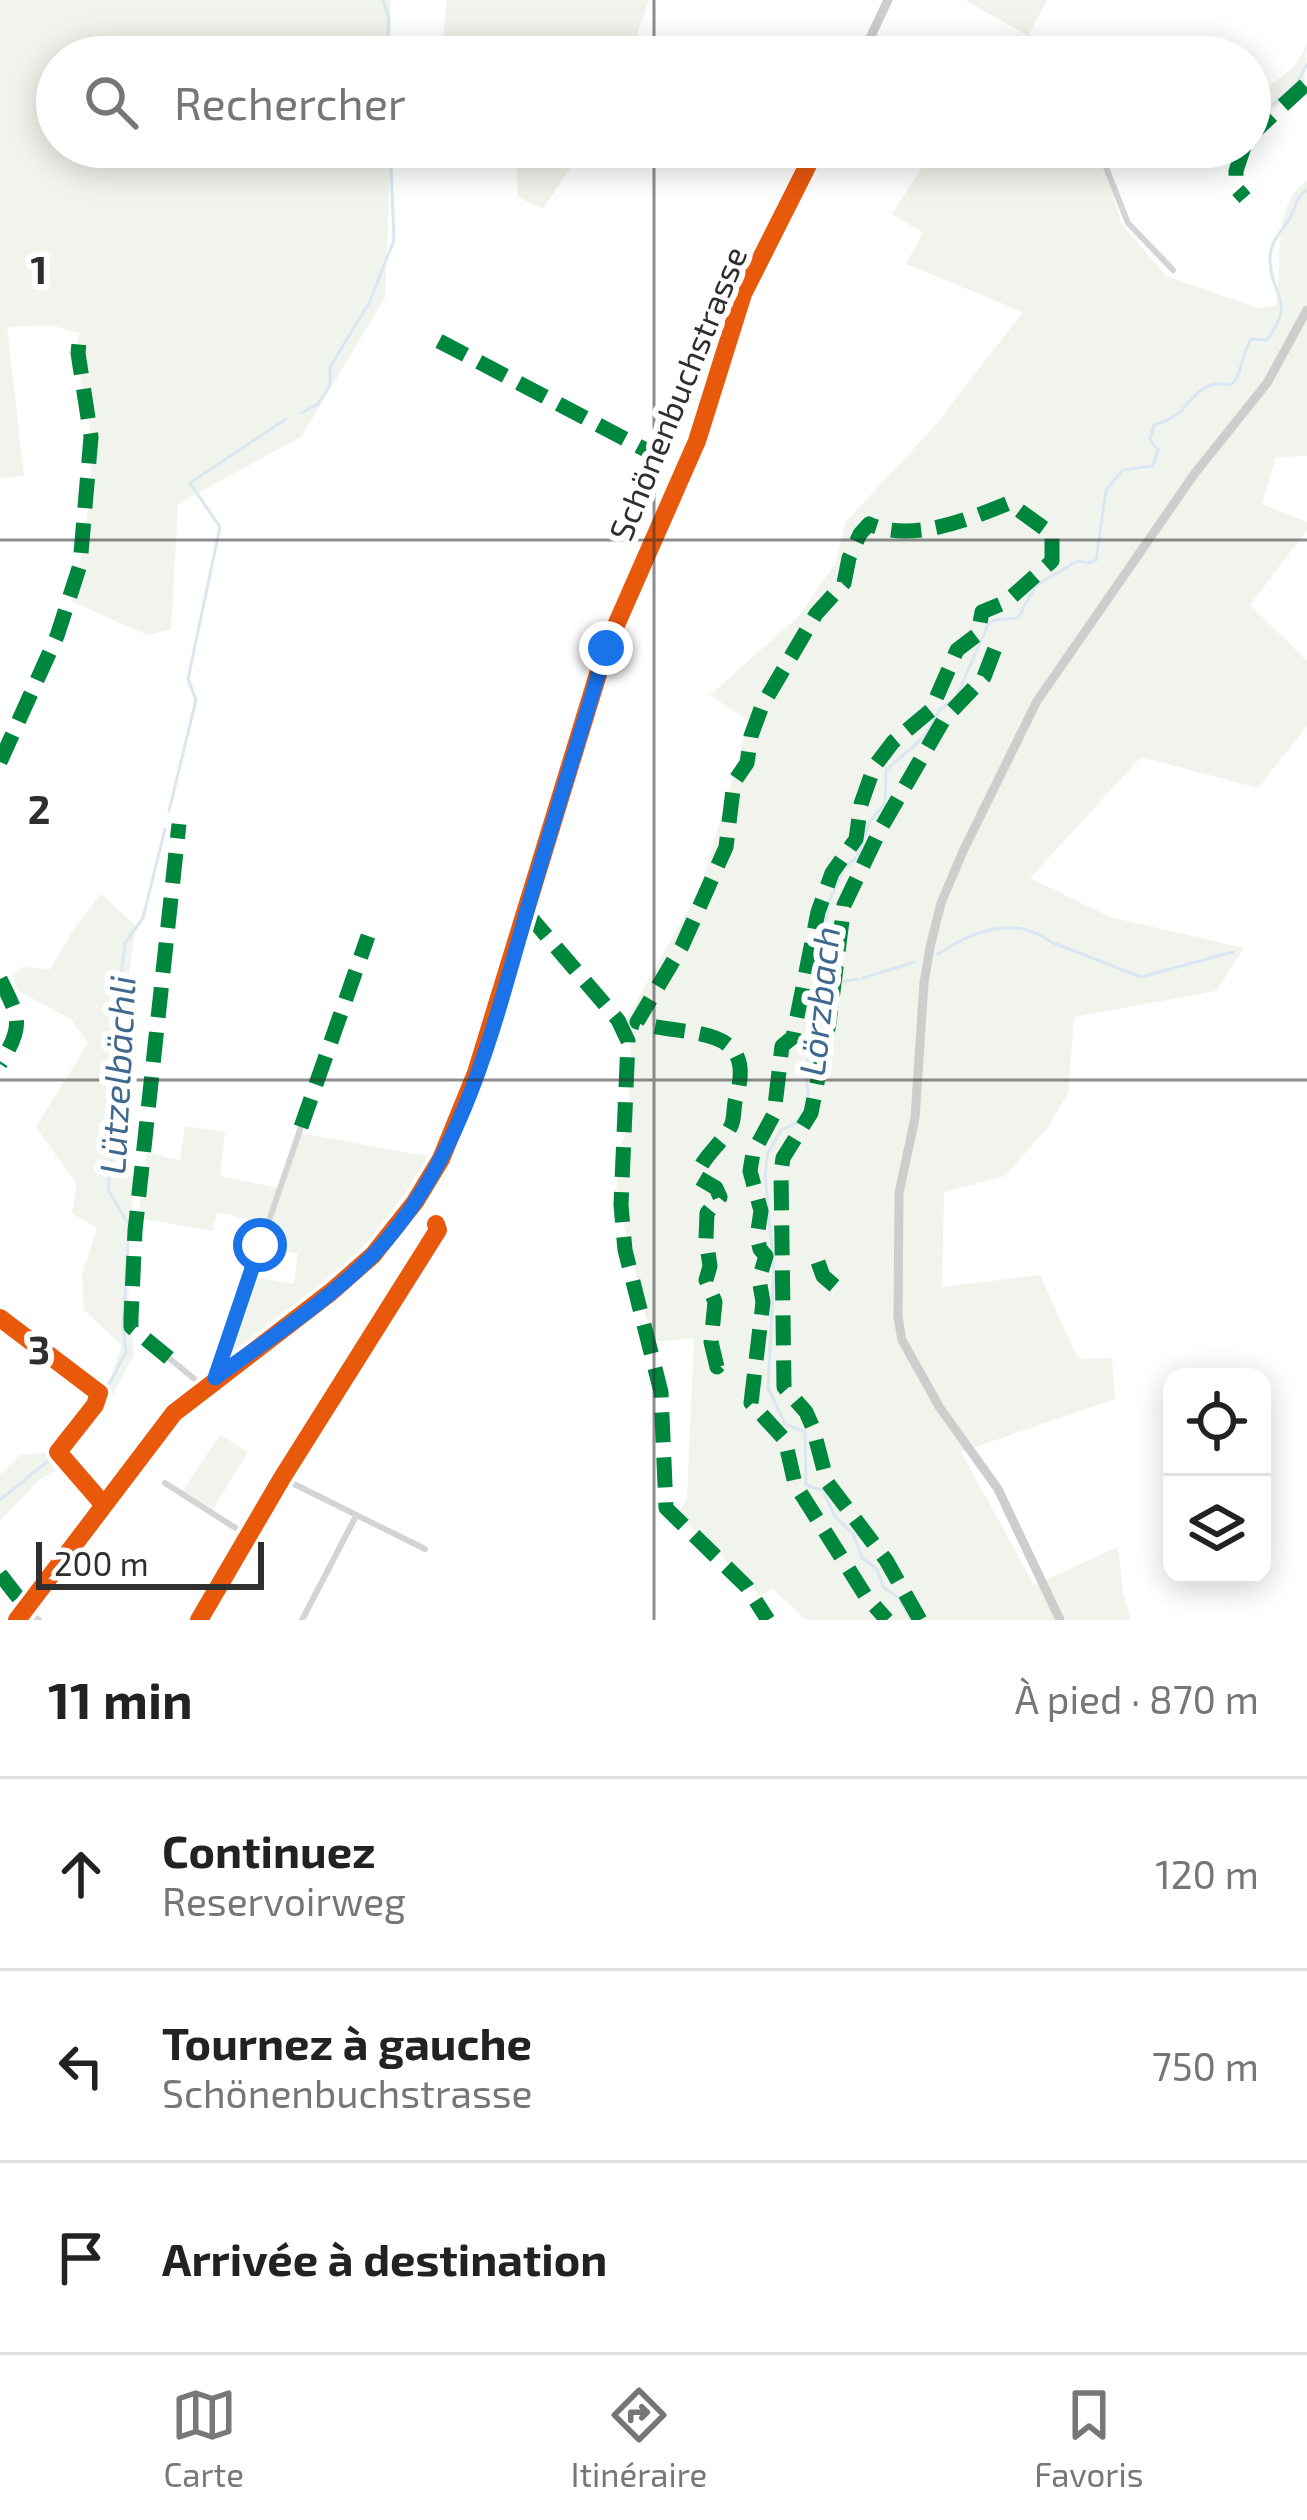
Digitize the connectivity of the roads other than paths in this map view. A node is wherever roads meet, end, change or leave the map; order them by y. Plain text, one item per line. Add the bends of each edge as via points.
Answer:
1 (888, 0) edge
2 (870, 36) edge
3 (806, 168) edge
4 (1106, 168) edge
5 (1173, 270) dead end
6 (1307, 310) edge
7 (301, 1127) dead end
8 (436, 1224) dead end
9 (0, 1318) edge
10 (169, 1358) dead end
11 (215, 1378) junction
12 (204, 1387) junction
13 (282, 1478) junction
14 (165, 1483) dead end
15 (103, 1504) junction
16 (356, 1516) junction
17 (248, 1535) junction
18 (425, 1550) dead end
19 (21, 1616) edge
20 (39, 1620) edge
21 (199, 1620) edge
22 (302, 1620) edge
23 (1060, 1620) edge

1 - 2 street
3 - 11 street, Schönenbuchstrasse via 743,294 697,441 606,648 449,1143 373,1255
4 - 5 street via 1128,223
6 - 23 street via 1267,382 1036,701 964,849 930,947 915,1118 899,1193 902,1340 998,1489
7 - 11 street
8 - 13 street
9 - 15 street via 98,1394 58,1451
10 - 12 street
11 - 12 street, Schönenbuchstrasse
12 - 15 street, Schönenbuchstrasse via 162,1426
13 - 16 street
13 - 17 street
14 - 17 street
15 - 19 street, Schönenbuchstrasse
16 - 18 street
16 - 22 street
17 - 21 street
19 - 20 street

